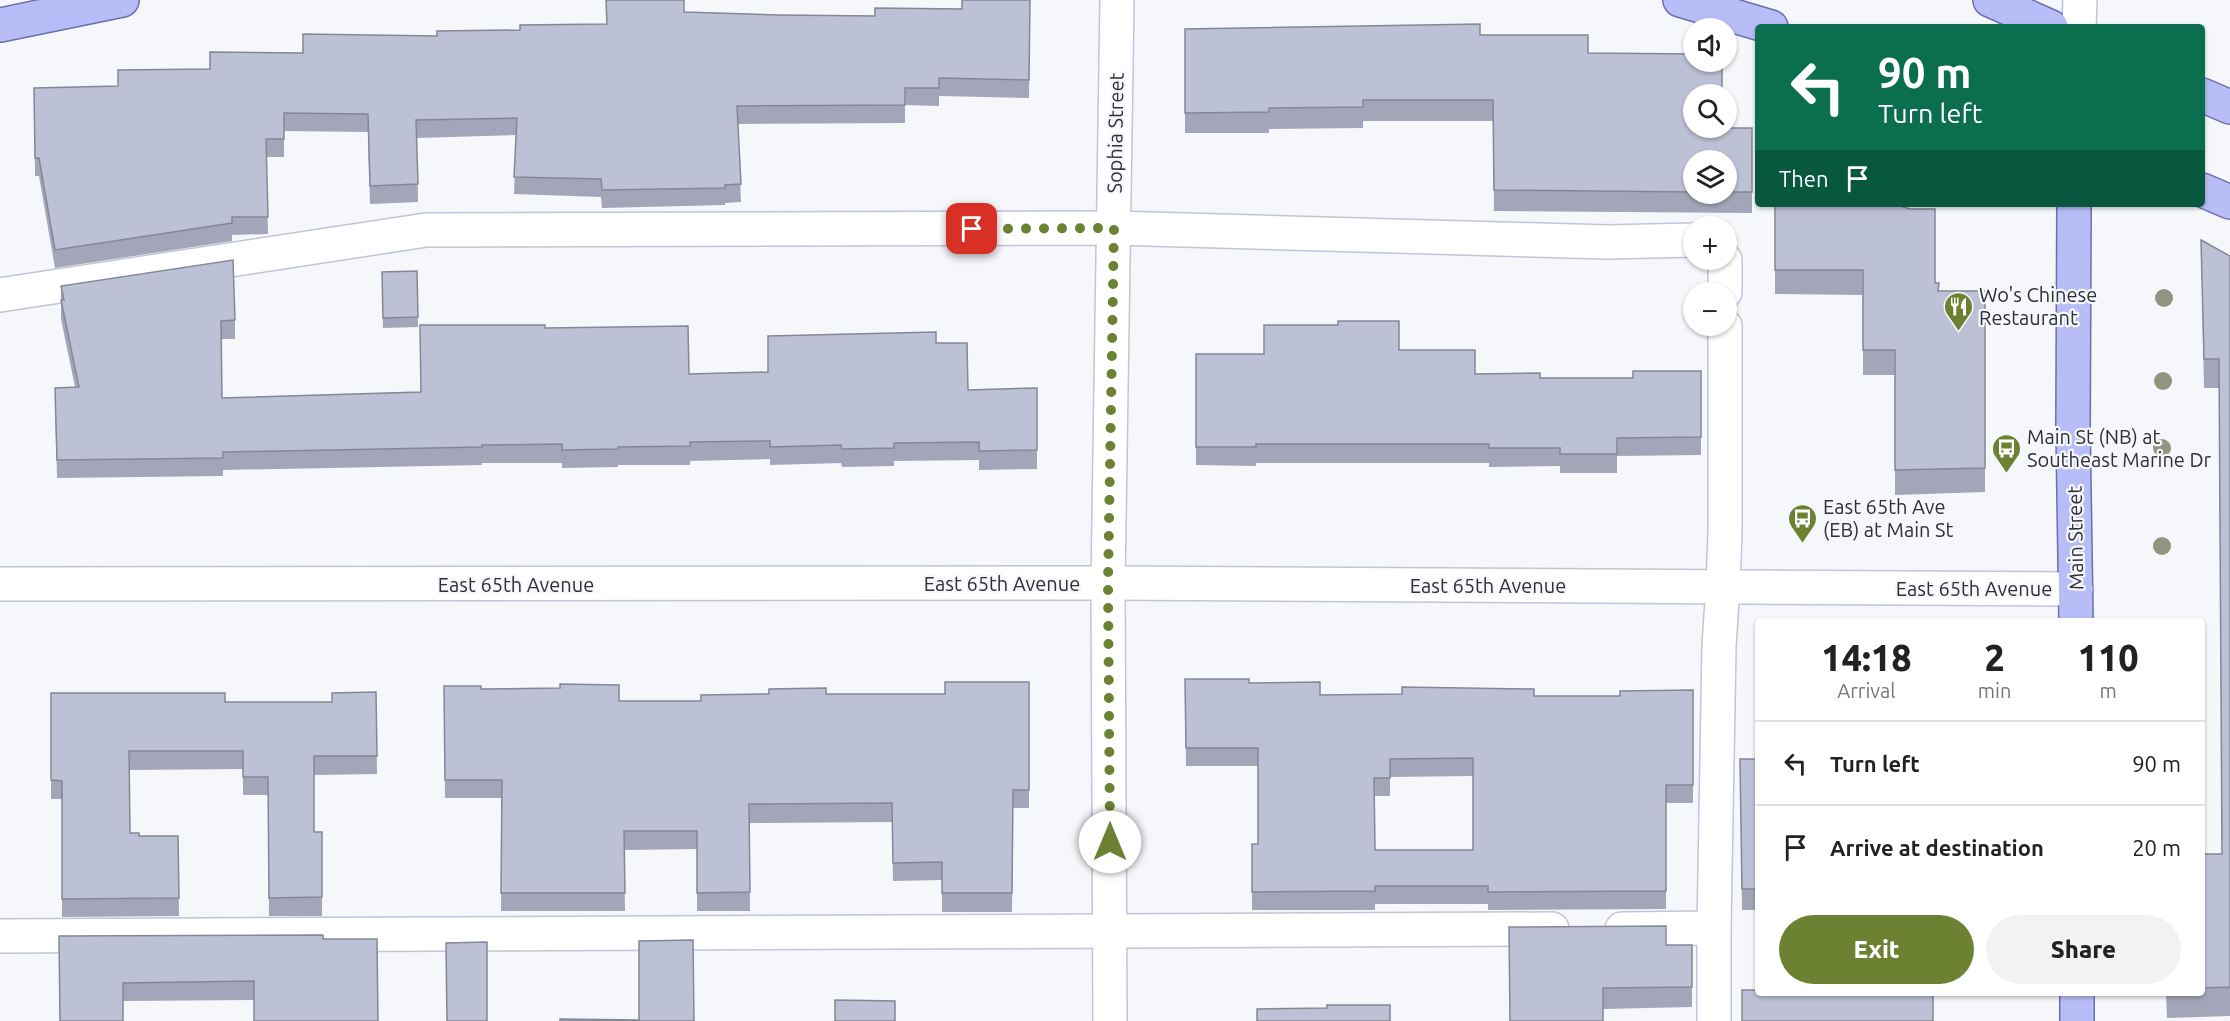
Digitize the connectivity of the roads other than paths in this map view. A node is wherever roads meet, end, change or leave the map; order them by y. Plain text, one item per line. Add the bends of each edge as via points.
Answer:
1 (122, 0) edge
2 (1117, 0) edge
3 (1680, 0) edge
4 (1990, 0) edge
5 (2080, 0) edge
6 (1761, 24) edge
7 (2044, 24) edge
8 (2079, 24) edge
9 (0, 25) edge
10 (2205, 96) edge
11 (2230, 107) edge
12 (2205, 191) edge
13 (2230, 202) edge
14 (2074, 207) edge
15 (1114, 228) junction
16 (1683, 240) edge
17 (0, 295) edge
18 (1725, 336) edge
19 (1108, 583) junction
20 (0, 584) edge
21 (1724, 586) junction
22 (2076, 589) junction
23 (2076, 618) edge
24 (1714, 928) junction
25 (1111, 931) junction
26 (0, 936) edge
27 (2077, 996) edge
28 (1110, 1021) edge
29 (1714, 1021) edge
30 (2077, 1021) edge

1 - 9 main road
2 - 15 street, Sophia Street
3 - 6 main road
4 - 7 main road
5 - 8 street
10 - 11 main road
12 - 13 main road
14 - 22 main road, Main Street
15 - 16 street via 1608,242
15 - 17 street via 426,230
15 - 19 street, Sophia Street
18 - 21 street
19 - 20 street, East 65th Avenue
19 - 21 street, East 65th Avenue
19 - 25 street, Sophia Street
21 - 22 street, East 65th Avenue
21 - 24 street via 1719,646
22 - 23 main road, Main Street
24 - 25 street
24 - 29 street
25 - 26 street
25 - 28 street, Sophia Street
27 - 30 main road

